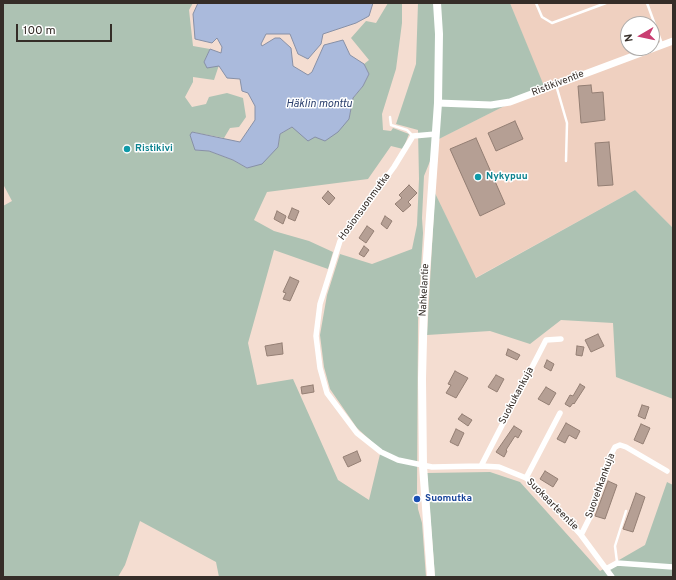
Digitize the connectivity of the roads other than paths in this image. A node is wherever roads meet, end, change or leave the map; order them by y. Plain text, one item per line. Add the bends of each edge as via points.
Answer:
1 (437, 3) edge
2 (536, 3) edge
3 (606, 3) edge
4 (643, 3) edge
5 (648, 5) edge
6 (673, 41) edge
7 (662, 45) junction
8 (556, 85) junction
9 (438, 103) junction
10 (390, 117) dead end
11 (436, 134) junction
12 (413, 136) junction
13 (566, 161) dead end
14 (562, 339) dead end
15 (560, 413) dead end
16 (423, 466) junction
17 (481, 466) junction
18 (668, 471) dead end
19 (526, 478) junction
20 (626, 510) dead end
21 (581, 535) junction
22 (617, 563) junction
23 (673, 567) edge
24 (606, 569) junction
25 (430, 577) edge
26 (612, 577) edge

1 - 9 main road, Nahkelantie
2 - 3 lane via 542,16 552,23
4 - 5 lane
5 - 7 lane
6 - 7 street, Ristikiventie
7 - 8 street, Ristikiventie
8 - 9 street, Ristikiventie via 491,105
8 - 13 lane via 567,122
9 - 11 main road, Nahkelantie
10 - 12 lane via 391,125 407,130
11 - 12 street
11 - 16 main road, Nahkelantie via 424,300
12 - 16 street, Hosionsuonmutka via 394,168 340,241 320,304 316,336 320,368 327,393 357,433 381,452 398,460
14 - 17 street, Suokukankuja via 546,340
15 - 19 street
16 - 17 street, Suokaarteentie
16 - 25 main road, Nahkelantie
17 - 19 street, Suokaarteentie via 499,467
18 - 21 street, Suovehkankuja via 626,447 615,447
19 - 21 street, Suokaarteentie
20 - 22 lane via 615,546
21 - 24 street, Suokaarteentie
22 - 23 street
22 - 24 street
24 - 26 street, Suokaarteentie

